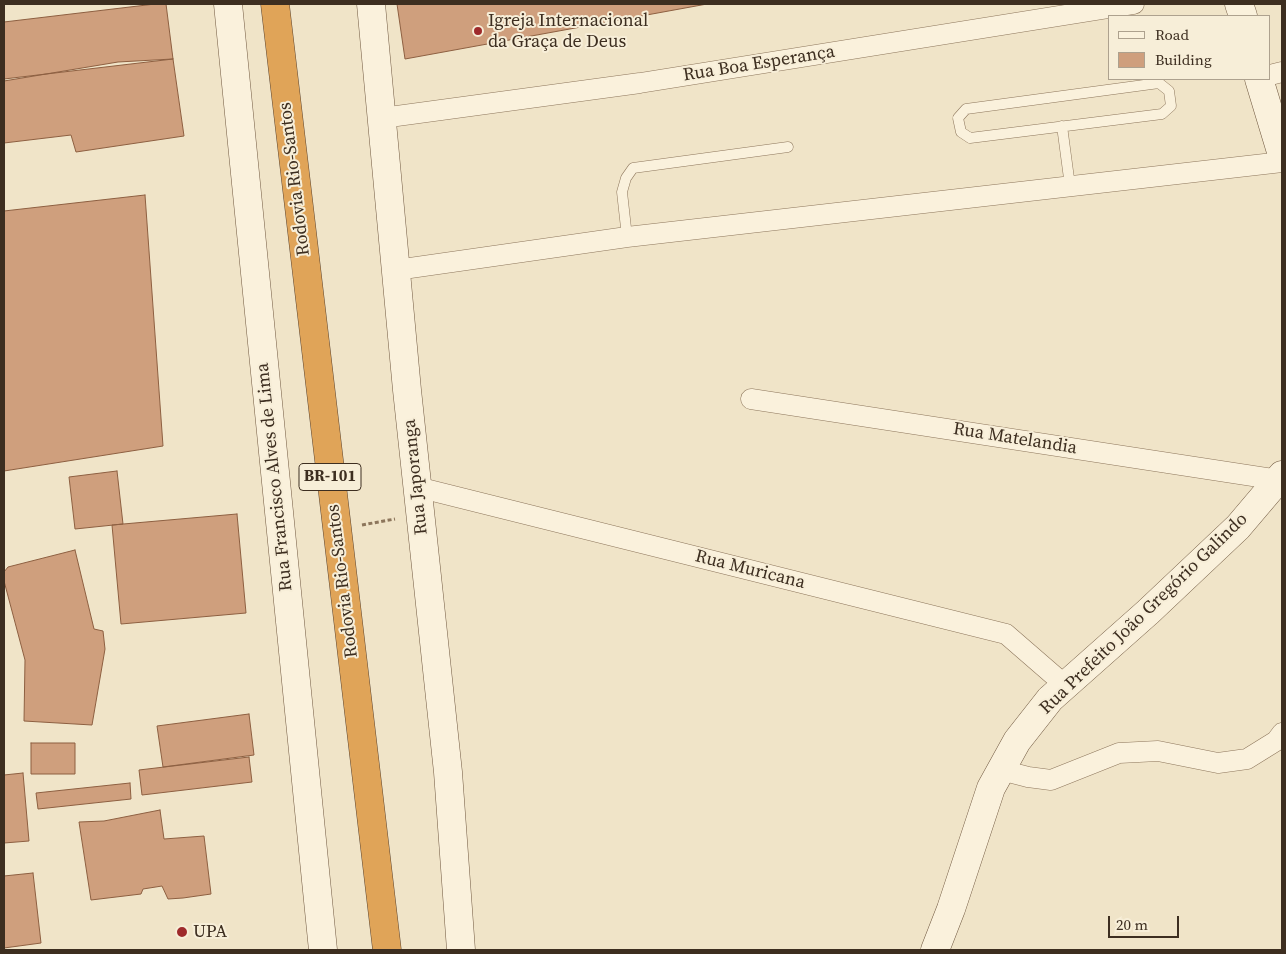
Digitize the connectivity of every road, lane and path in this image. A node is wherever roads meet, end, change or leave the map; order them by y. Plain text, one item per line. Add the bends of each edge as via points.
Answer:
1 (228, 4) edge
2 (275, 4) edge
3 (371, 4) edge
4 (1134, 4) edge
5 (1259, 80) edge
6 (382, 118) junction
7 (1062, 126) junction
8 (788, 147) dead end
9 (1282, 155) edge
10 (1282, 162) edge
11 (1070, 186) junction
12 (627, 237) junction
13 (396, 270) junction
14 (751, 399) dead end
15 (1281, 477) edge
16 (417, 487) junction
17 (420, 515) junction
18 (336, 529) junction
19 (1066, 686) junction
20 (1282, 735) edge
21 (1001, 770) junction
22 (323, 950) edge
23 (387, 950) edge
24 (461, 950) edge
25 (936, 950) edge

1 - 22 main road, Rua Francisco Alves de Lima
2 - 18 highway, Rodovia Rio-Santos / BR-101
3 - 6 main road, Rua Japoranga
4 - 6 street, Rua Boa Esperança via 640,83
5 - 9 main road
6 - 13 main road, Rua Japoranga
7 - 7 lane via 1162,114 1171,106 1169,91 1159,83 966,110 958,118 961,132 970,138
7 - 11 lane
8 - 12 lane via 633,168 622,192
10 - 11 street
11 - 12 street
12 - 13 street
13 - 16 main road, Rua Japoranga
14 - 15 street, Rua Matelandia
15 - 19 main road, Rua Prefeito João Gregório Galindo via 1238,527
16 - 17 main road, Rua Japoranga
16 - 19 street, Rua Muricana via 1006,634
17 - 18 path
17 - 24 main road, Rua Japoranga via 448,772
18 - 23 highway, Rodovia Rio-Santos / BR-101
19 - 21 main road, Rua Prefeito João Gregório Galindo via 1050,699 1017,741
20 - 21 street via 1247,759 1218,763 1158,751 1119,753 1051,780
21 - 25 main road, Rua Prefeito João Gregório Galindo via 991,788

